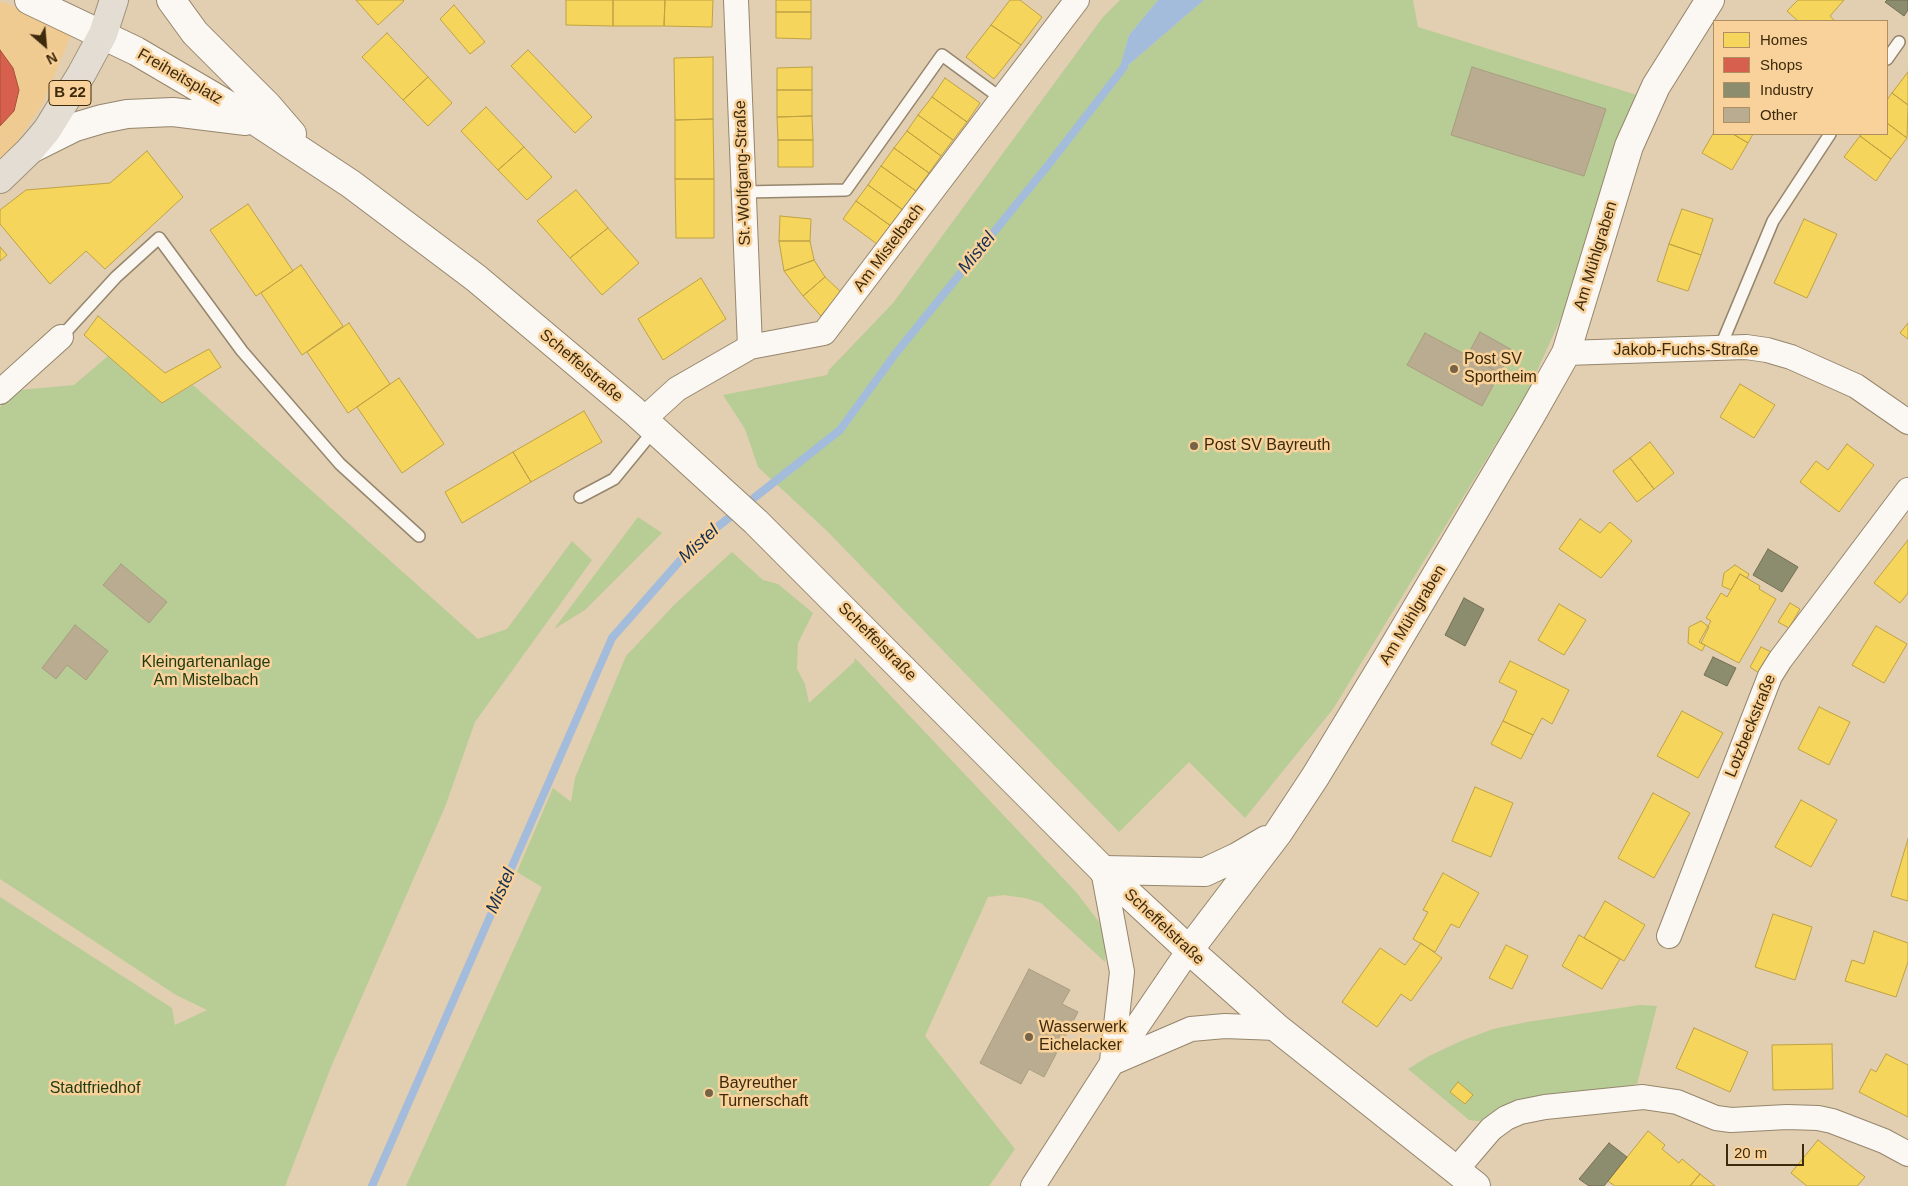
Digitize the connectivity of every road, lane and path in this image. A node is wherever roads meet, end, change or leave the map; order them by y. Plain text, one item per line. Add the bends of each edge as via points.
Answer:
1 (29, 0) edge
2 (114, 0) edge
3 (172, 0) edge
4 (736, 0) edge
5 (1710, 0) edge
6 (1075, 1) edge
7 (102, 34) junction
8 (1899, 42) dead end
9 (1888, 57) edge
10 (1002, 99) junction
11 (257, 122) junction
12 (1829, 135) edge
13 (31, 149) junction
14 (310, 156) junction
15 (0, 179) edge
16 (744, 192) junction
17 (62, 337) joint
18 (750, 347) junction
19 (1720, 348) junction
20 (1566, 352) junction
21 (0, 392) edge
22 (1908, 422) edge
23 (649, 424) junction
24 (1908, 490) edge
25 (580, 497) dead end
26 (419, 536) dead end
27 (1278, 833) junction
28 (1103, 870) junction
29 (1669, 936) dead end
30 (1189, 950) junction
31 (1277, 1028) junction
32 (1112, 1063) junction
33 (1908, 1154) edge
34 (1466, 1178) edge
35 (1032, 1186) edge

1 - 7 main road, Freiheitsplatz
2 - 7 main road, B 22
3 - 14 main road via 194,33 267,106
4 - 16 street, St.-Wolfgang-Straße
5 - 20 main road, Am Mühlgraben via 1656,86 1629,146
6 - 10 street, Am Mistelbach
7 - 11 main road, Freiheitsplatz
7 - 13 main road, B 22 via 47,130
8 - 9 lane
10 - 16 lane via 942,55 846,190
10 - 18 street, Am Mistelbach via 824,333
11 - 13 main road via 173,112 127,114 75,127
11 - 14 main road, Scheffelstraße
12 - 19 lane via 1773,221
13 - 15 main road, B 22
14 - 23 main road, Scheffelstraße via 476,278
16 - 18 street, St.-Wolfgang-Straße
17 - 21 street
17 - 26 lane via 116,276 159,238 242,351 340,464
18 - 23 street, Am Mistelbach via 677,389
19 - 20 street, Jakob-Fuchs-Straße
19 - 22 street, Jakob-Fuchs-Straße via 1760,349 1791,357 1856,386
20 - 27 main road, Am Mühlgraben via 1353,715
23 - 25 lane via 614,479
23 - 28 main road, Scheffelstraße via 756,522
24 - 29 street, Lotzbeckstraße via 1770,676
27 - 28 main road via 1206,872
27 - 30 main road, Am Mühlgraben
28 - 30 main road, Scheffelstraße
28 - 32 street via 1122,972
30 - 31 main road, Scheffelstraße
30 - 32 street, Am Mühlgraben
31 - 32 street via 1225,1026 1191,1029
31 - 34 main road, Scheffelstraße
32 - 35 street, Am Mühlgraben
33 - 34 street via 1832,1120 1787,1117 1731,1120 1716,1118 1677,1102 1643,1098 1545,1108 1506,1118 1491,1129

